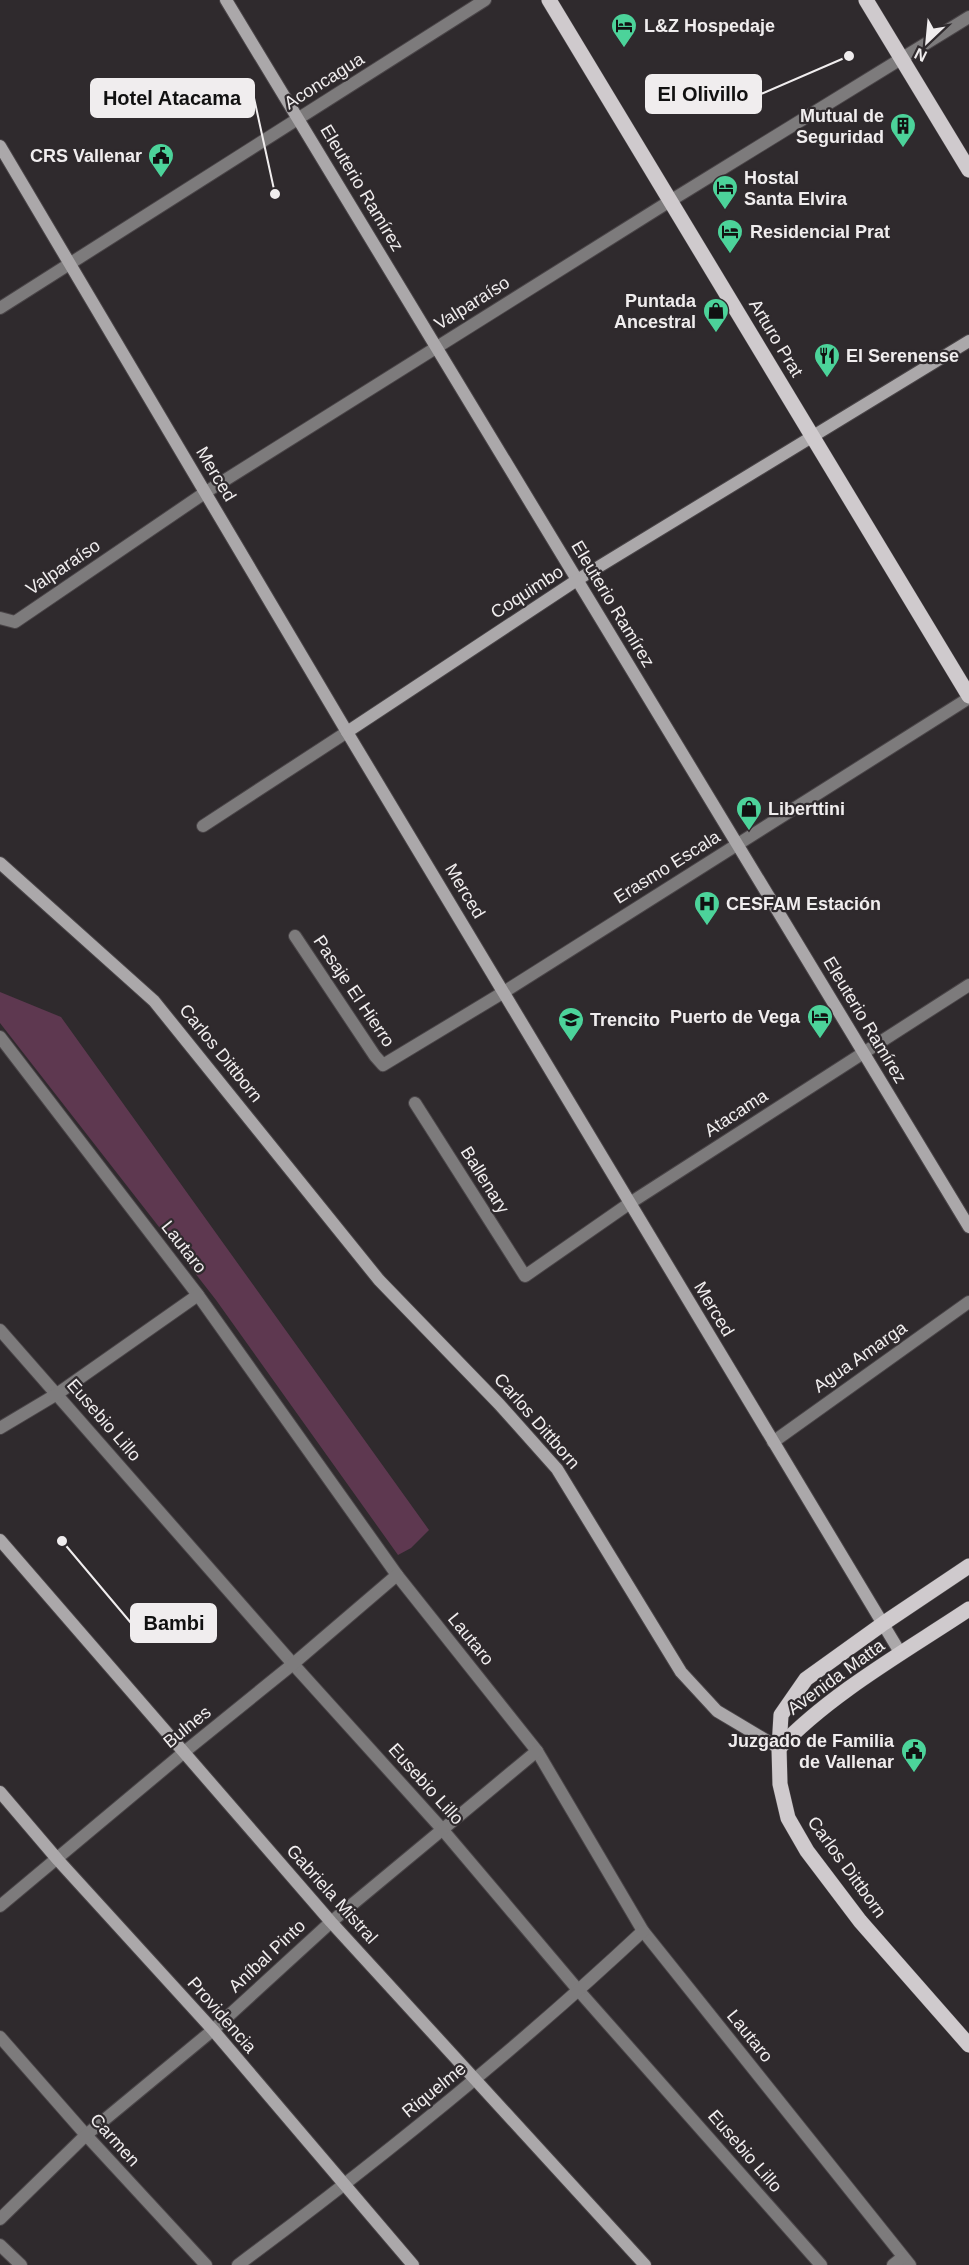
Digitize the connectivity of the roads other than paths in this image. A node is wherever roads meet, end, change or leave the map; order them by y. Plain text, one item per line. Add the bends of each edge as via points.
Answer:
1 (226, 0) edge
2 (485, 0) edge
3 (549, 0) edge
4 (866, 0) edge
5 (969, 17) edge
6 (902, 58) junction
7 (298, 118) junction
8 (0, 146) edge
9 (969, 170) edge
10 (670, 201) junction
11 (69, 264) junction
12 (0, 308) edge
13 (969, 341) edge
14 (436, 347) junction
15 (812, 437) junction
16 (206, 492) junction
17 (578, 580) junction
18 (0, 618) edge
19 (969, 697) edge
20 (347, 732) junction
21 (204, 826) dead end
22 (738, 844) junction
23 (0, 863) edge
24 (295, 936) dead end
25 (969, 985) edge
26 (504, 992) junction
27 (0, 1037) edge
28 (863, 1052) junction
29 (383, 1065) joint
30 (415, 1103) dead end
31 (630, 1203) junction
32 (969, 1227) edge
33 (525, 1276) joint
34 (198, 1295) junction
35 (969, 1302) edge
36 (0, 1330) edge
37 (57, 1394) junction
38 (0, 1428) edge
39 (772, 1442) junction
40 (0, 1540) edge
41 (969, 1566) edge
42 (397, 1575) junction
43 (969, 1609) edge
44 (884, 1623) junction
45 (901, 1654) junction
46 (292, 1664) junction
47 (779, 1748) junction
48 (537, 1751) junction
49 (183, 1753) junction
50 (0, 1792) edge
51 (442, 1829) junction
52 (58, 1860) junction
53 (0, 1906) edge
54 (331, 1922) junction
55 (643, 1931) junction
56 (579, 1991) junction
57 (213, 2030) junction
58 (0, 2037) edge
59 (969, 2045) edge
60 (475, 2079) junction
61 (86, 2135) junction
62 (345, 2186) junction
63 (0, 2219) edge
64 (0, 2245) edge
65 (902, 2262) edge
66 (21, 2265) edge
67 (206, 2265) edge
68 (238, 2265) edge
69 (413, 2265) edge
70 (645, 2265) edge
71 (821, 2265) edge

1 - 7 main road, Eleuterio Ramírez
2 - 7 street, Aconcagua
3 - 10 main road, Arturo Prat
4 - 6 main road
5 - 6 street, Valparaíso
6 - 9 main road
6 - 10 street, Valparaíso
7 - 11 street, Aconcagua
7 - 14 main road, Eleuterio Ramírez
8 - 11 main road, Merced
10 - 14 street, Valparaíso
10 - 15 main road, Arturo Prat
11 - 12 street, Aconcagua
11 - 16 main road, Merced
13 - 15 main road, Coquimbo
14 - 16 street, Valparaíso
14 - 17 main road, Eleuterio Ramírez
15 - 17 main road, Coquimbo
15 - 19 main road, Arturo Prat
16 - 18 street, Valparaíso via 15,622
16 - 20 main road, Merced
17 - 20 main road, Coquimbo
17 - 22 main road, Eleuterio Ramírez
19 - 22 street, Erasmo Escala
20 - 21 street, Coquimbo
20 - 26 main road, Merced
22 - 26 street, Erasmo Escala
22 - 28 main road, Eleuterio Ramírez
23 - 47 main road, Carlos Dittborn via 154,1001 379,1280 557,1469 681,1672 717,1711
24 - 29 street, Pasaje El Hierro
25 - 28 street, Atacama
26 - 29 street, Erasmo Escala
26 - 31 main road, Merced
27 - 34 street, Lautaro
28 - 31 street, Atacama
28 - 32 main road, Eleuterio Ramírez
30 - 33 street, Ballenary
31 - 33 street, Atacama
31 - 39 main road, Merced
34 - 37 street
34 - 42 street, Lautaro
35 - 39 street, Agua Amarga
36 - 37 street, Eusebio Lillo
37 - 38 street
37 - 46 street, Eusebio Lillo
39 - 44 main road, Merced
40 - 49 main road, Gabriela Mistral
41 - 44 main road, Avenida Matta
42 - 46 street, Bulnes
42 - 48 street, Lautaro
43 - 45 main road, Avenida Matta
44 - 45 main road, Merced
44 - 47 main road, Avenida Matta via 806,1679 781,1715
45 - 47 main road, Avenida Matta via 822,1709
46 - 49 street, Bulnes
46 - 51 street, Eusebio Lillo
47 - 59 main road, Carlos Dittborn via 780,1784 788,1818 807,1851 860,1921
48 - 51 street, Aníbal Pinto
48 - 55 street, Lautaro
49 - 52 street, Bulnes
49 - 54 main road, Gabriela Mistral
50 - 52 main road, Providencia
51 - 54 street, Aníbal Pinto
51 - 56 street, Eusebio Lillo
52 - 53 street, Bulnes
52 - 57 main road, Providencia
54 - 57 street, Aníbal Pinto
54 - 60 main road, Gabriela Mistral
55 - 56 street, Riquelme
55 - 65 street, Lautaro
56 - 60 street, Riquelme
56 - 71 street, Eusebio Lillo
57 - 61 street, Aníbal Pinto
57 - 62 main road, Providencia
58 - 61 street, Carmen
60 - 62 street, Riquelme
60 - 70 main road, Gabriela Mistral
61 - 63 street, Aníbal Pinto
61 - 67 street, Carmen
62 - 68 street, Riquelme
62 - 69 main road, Providencia
64 - 66 street

